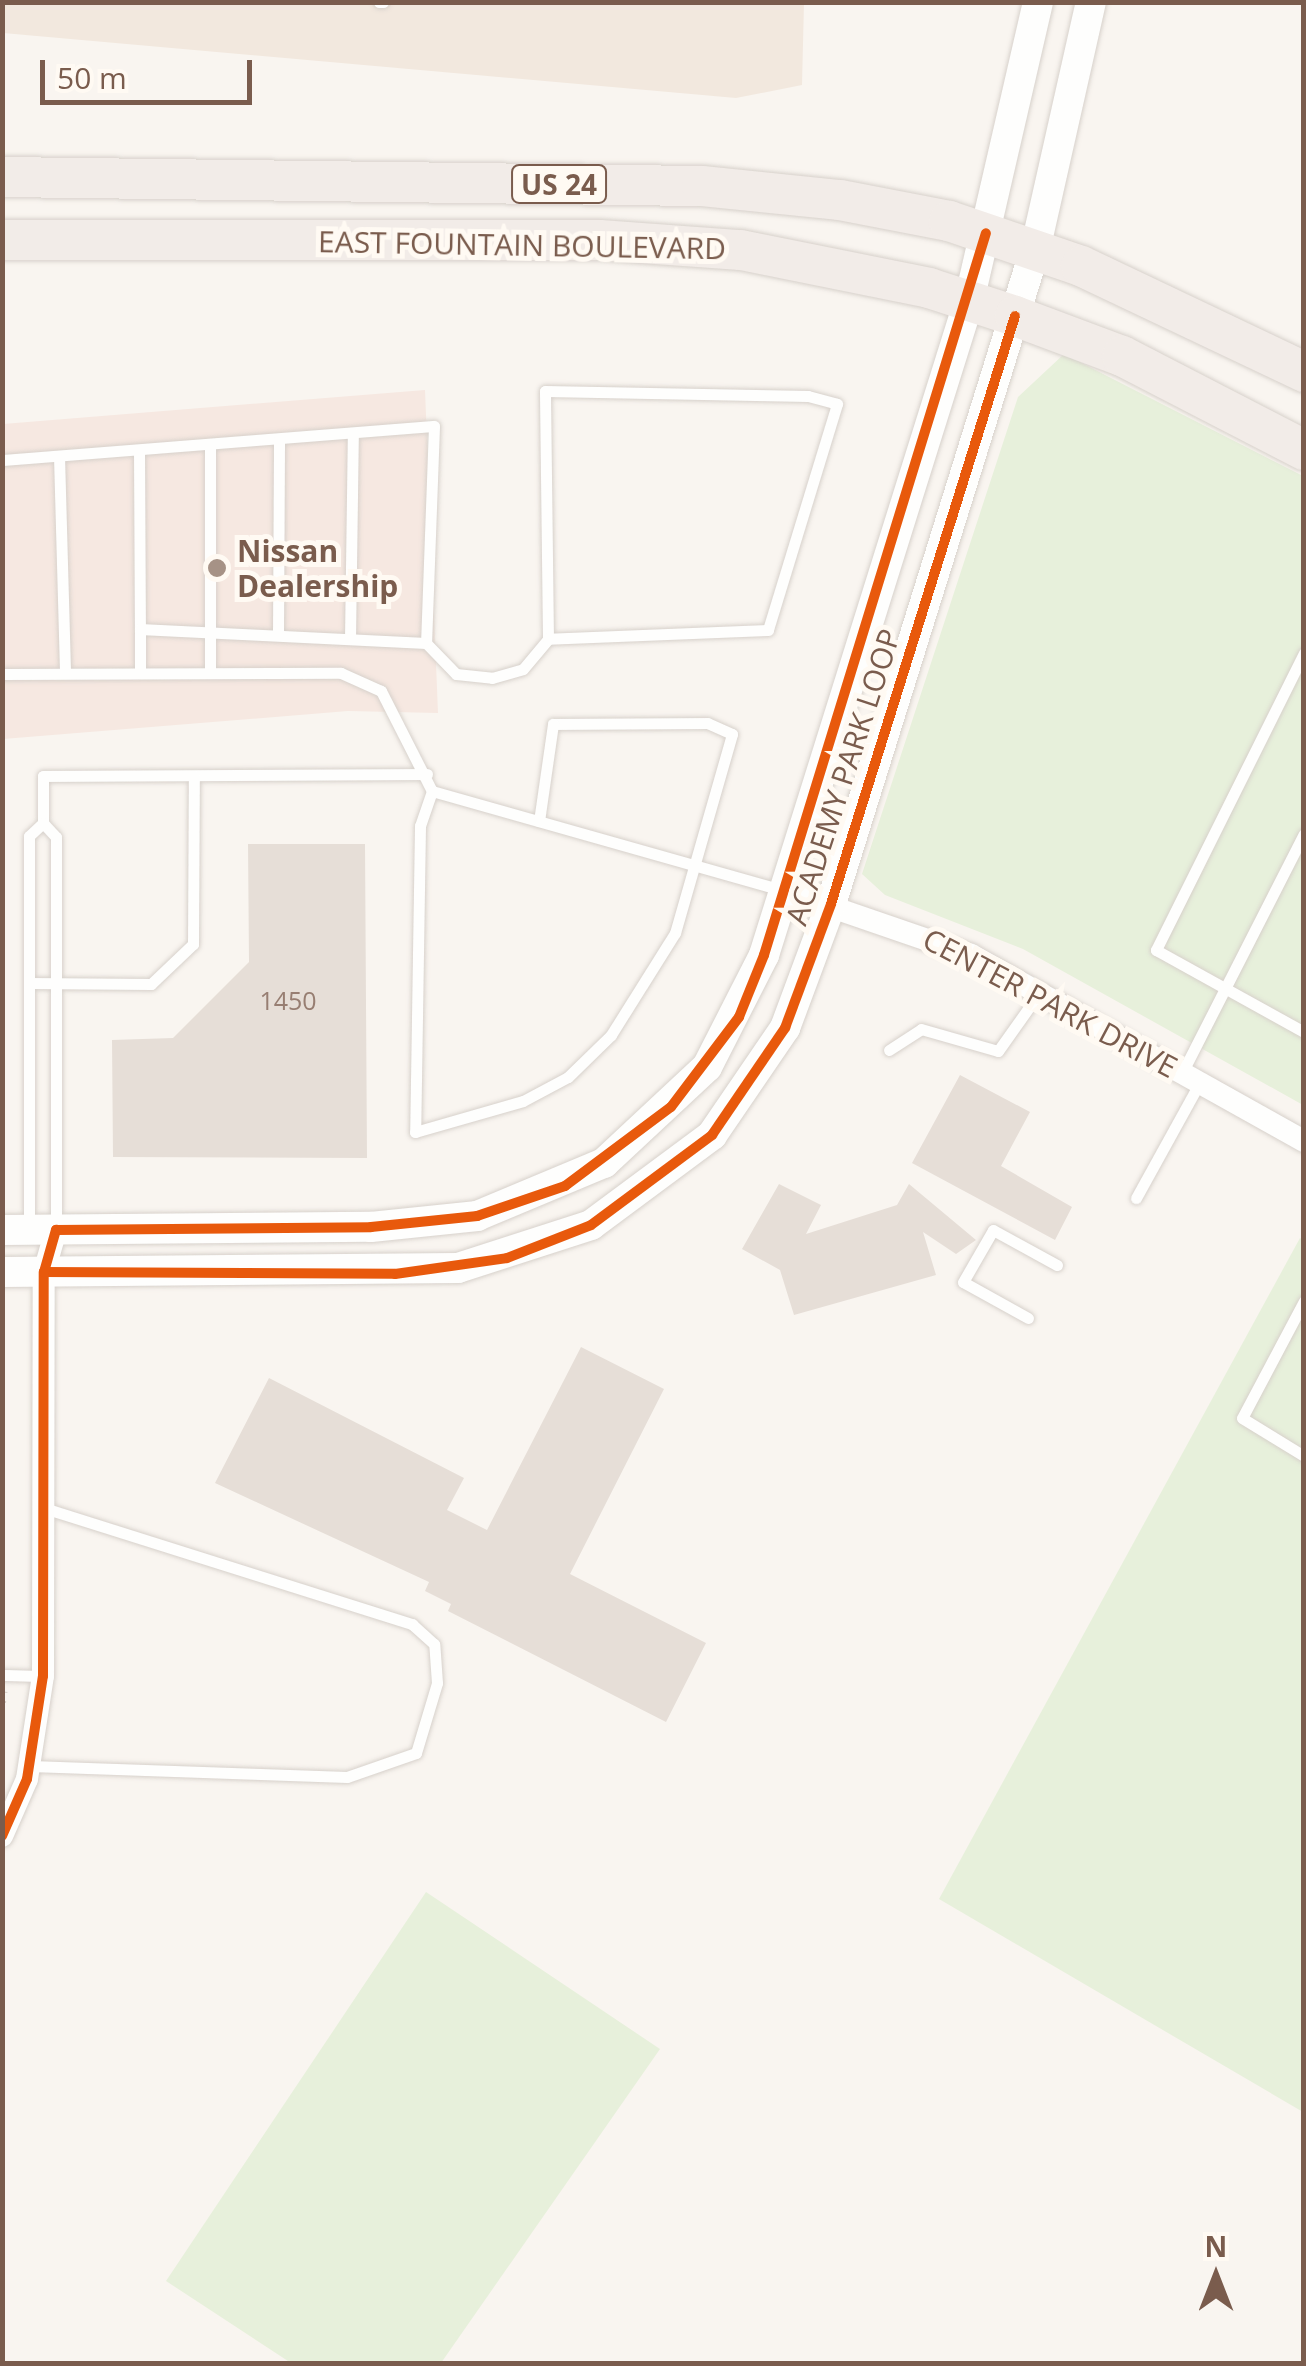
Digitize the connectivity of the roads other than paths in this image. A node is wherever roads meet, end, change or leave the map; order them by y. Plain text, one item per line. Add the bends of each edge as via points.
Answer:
1 (1038, 2) edge
2 (1091, 2) edge
3 (2, 177) edge
4 (986, 233) junction
5 (2, 240) edge
6 (1035, 250) junction
7 (969, 301) junction
8 (1015, 316) junction
9 (1304, 372) edge
10 (353, 432) junction
11 (279, 439) junction
12 (210, 444) junction
13 (139, 450) junction
14 (1304, 450) edge
15 (59, 456) junction
16 (2, 460) edge
17 (140, 630) junction
18 (210, 632) junction
19 (278, 635) junction
20 (350, 639) junction
21 (548, 639) junction
22 (426, 643) junction
23 (1304, 653) edge
24 (140, 672) junction
25 (210, 672) junction
26 (64, 673) junction
27 (2, 674) edge
28 (427, 774) junction
29 (194, 776) junction
30 (432, 791) junction
31 (539, 821) junction
32 (44, 822) junction
33 (1304, 834) edge
34 (699, 866) junction
35 (785, 891) junction
36 (831, 904) junction
37 (29, 983) junction
38 (56, 984) junction
39 (1224, 989) junction
40 (1039, 993) junction
41 (1304, 1032) edge
42 (888, 1050) dead end
43 (1191, 1078) junction
44 (1304, 1141) edge
45 (1136, 1198) dead end
46 (29, 1230) edge
47 (1057, 1265) dead end
48 (2, 1272) edge
49 (44, 1272) junction
50 (1304, 1300) edge
51 (1028, 1318) dead end
52 (1304, 1456) edge
53 (43, 1508) junction
54 (2, 1676) edge
55 (43, 1676) junction
56 (30, 1766) junction
57 (2, 1836) edge

1 - 4 street, ACADEMY PARK LOOP
2 - 6 street, ACADEMY PARK LOOP
3 - 4 highway, EAST FOUNTAIN BOULEVARD / US 24 via 702,186 840,200
4 - 6 highway, EAST FOUNTAIN BOULEVARD / US 24
4 - 7 street, ACADEMY PARK LOOP
5 - 7 highway, EAST FOUNTAIN BOULEVARD / US 24 via 677,243 844,268
6 - 8 street, ACADEMY PARK LOOP
6 - 9 highway, EAST FOUNTAIN BOULEVARD / US 24
7 - 8 highway, EAST FOUNTAIN BOULEVARD / US 24
7 - 35 street, ACADEMY PARK LOOP
8 - 14 highway, EAST FOUNTAIN BOULEVARD / US 24 via 1152,370
8 - 36 street, ACADEMY PARK LOOP
10 - 11 lane
10 - 20 lane
10 - 22 lane via 434,426
11 - 12 lane
11 - 19 lane
12 - 13 lane
12 - 18 lane
13 - 15 lane
13 - 17 lane
15 - 16 lane
15 - 26 lane
17 - 18 lane
17 - 24 lane
18 - 19 lane
18 - 25 lane
19 - 20 lane
20 - 22 lane
21 - 21 lane via 544,391 808,396 837,404 768,630
21 - 22 lane via 522,669 492,678 456,674
23 - 39 lane via 1156,950
24 - 25 lane
24 - 26 lane
25 - 28 lane via 341,673 381,691
26 - 27 lane
28 - 29 lane
28 - 30 lane
29 - 32 lane via 43,776
29 - 38 lane via 194,944 151,984
30 - 31 lane
30 - 34 lane via 420,826 414,1132 486,1118 568,1077 652,977
31 - 34 lane
31 - 34 lane via 553,724 707,723 732,734
32 - 37 lane via 29,836
32 - 38 lane via 56,837
33 - 39 lane
34 - 35 lane
35 - 36 street, CENTER PARK DRIVE
35 - 46 street, ACADEMY PARK LOOP via 739,1016 707,1067 635,1140 565,1186 420,1225
36 - 40 street, CENTER PARK DRIVE via 938,940
36 - 49 street, ACADEMY PARK LOOP via 785,1028 752,1082 712,1135 591,1225 507,1258 395,1274
37 - 38 lane
37 - 46 lane
38 - 46 lane
39 - 41 lane
39 - 43 lane
40 - 42 lane via 998,1051 921,1029
40 - 43 street, CENTER PARK DRIVE
43 - 44 street, CENTER PARK DRIVE
43 - 45 lane
46 - 49 street
47 - 51 lane via 992,1230 963,1282
48 - 49 street, ACADEMY PARK LOOP
49 - 53 street
50 - 52 lane via 1242,1418
53 - 55 street
53 - 56 lane via 412,1624 434,1644 436,1683 416,1753 347,1776
54 - 55 lane
55 - 56 street
56 - 57 street

